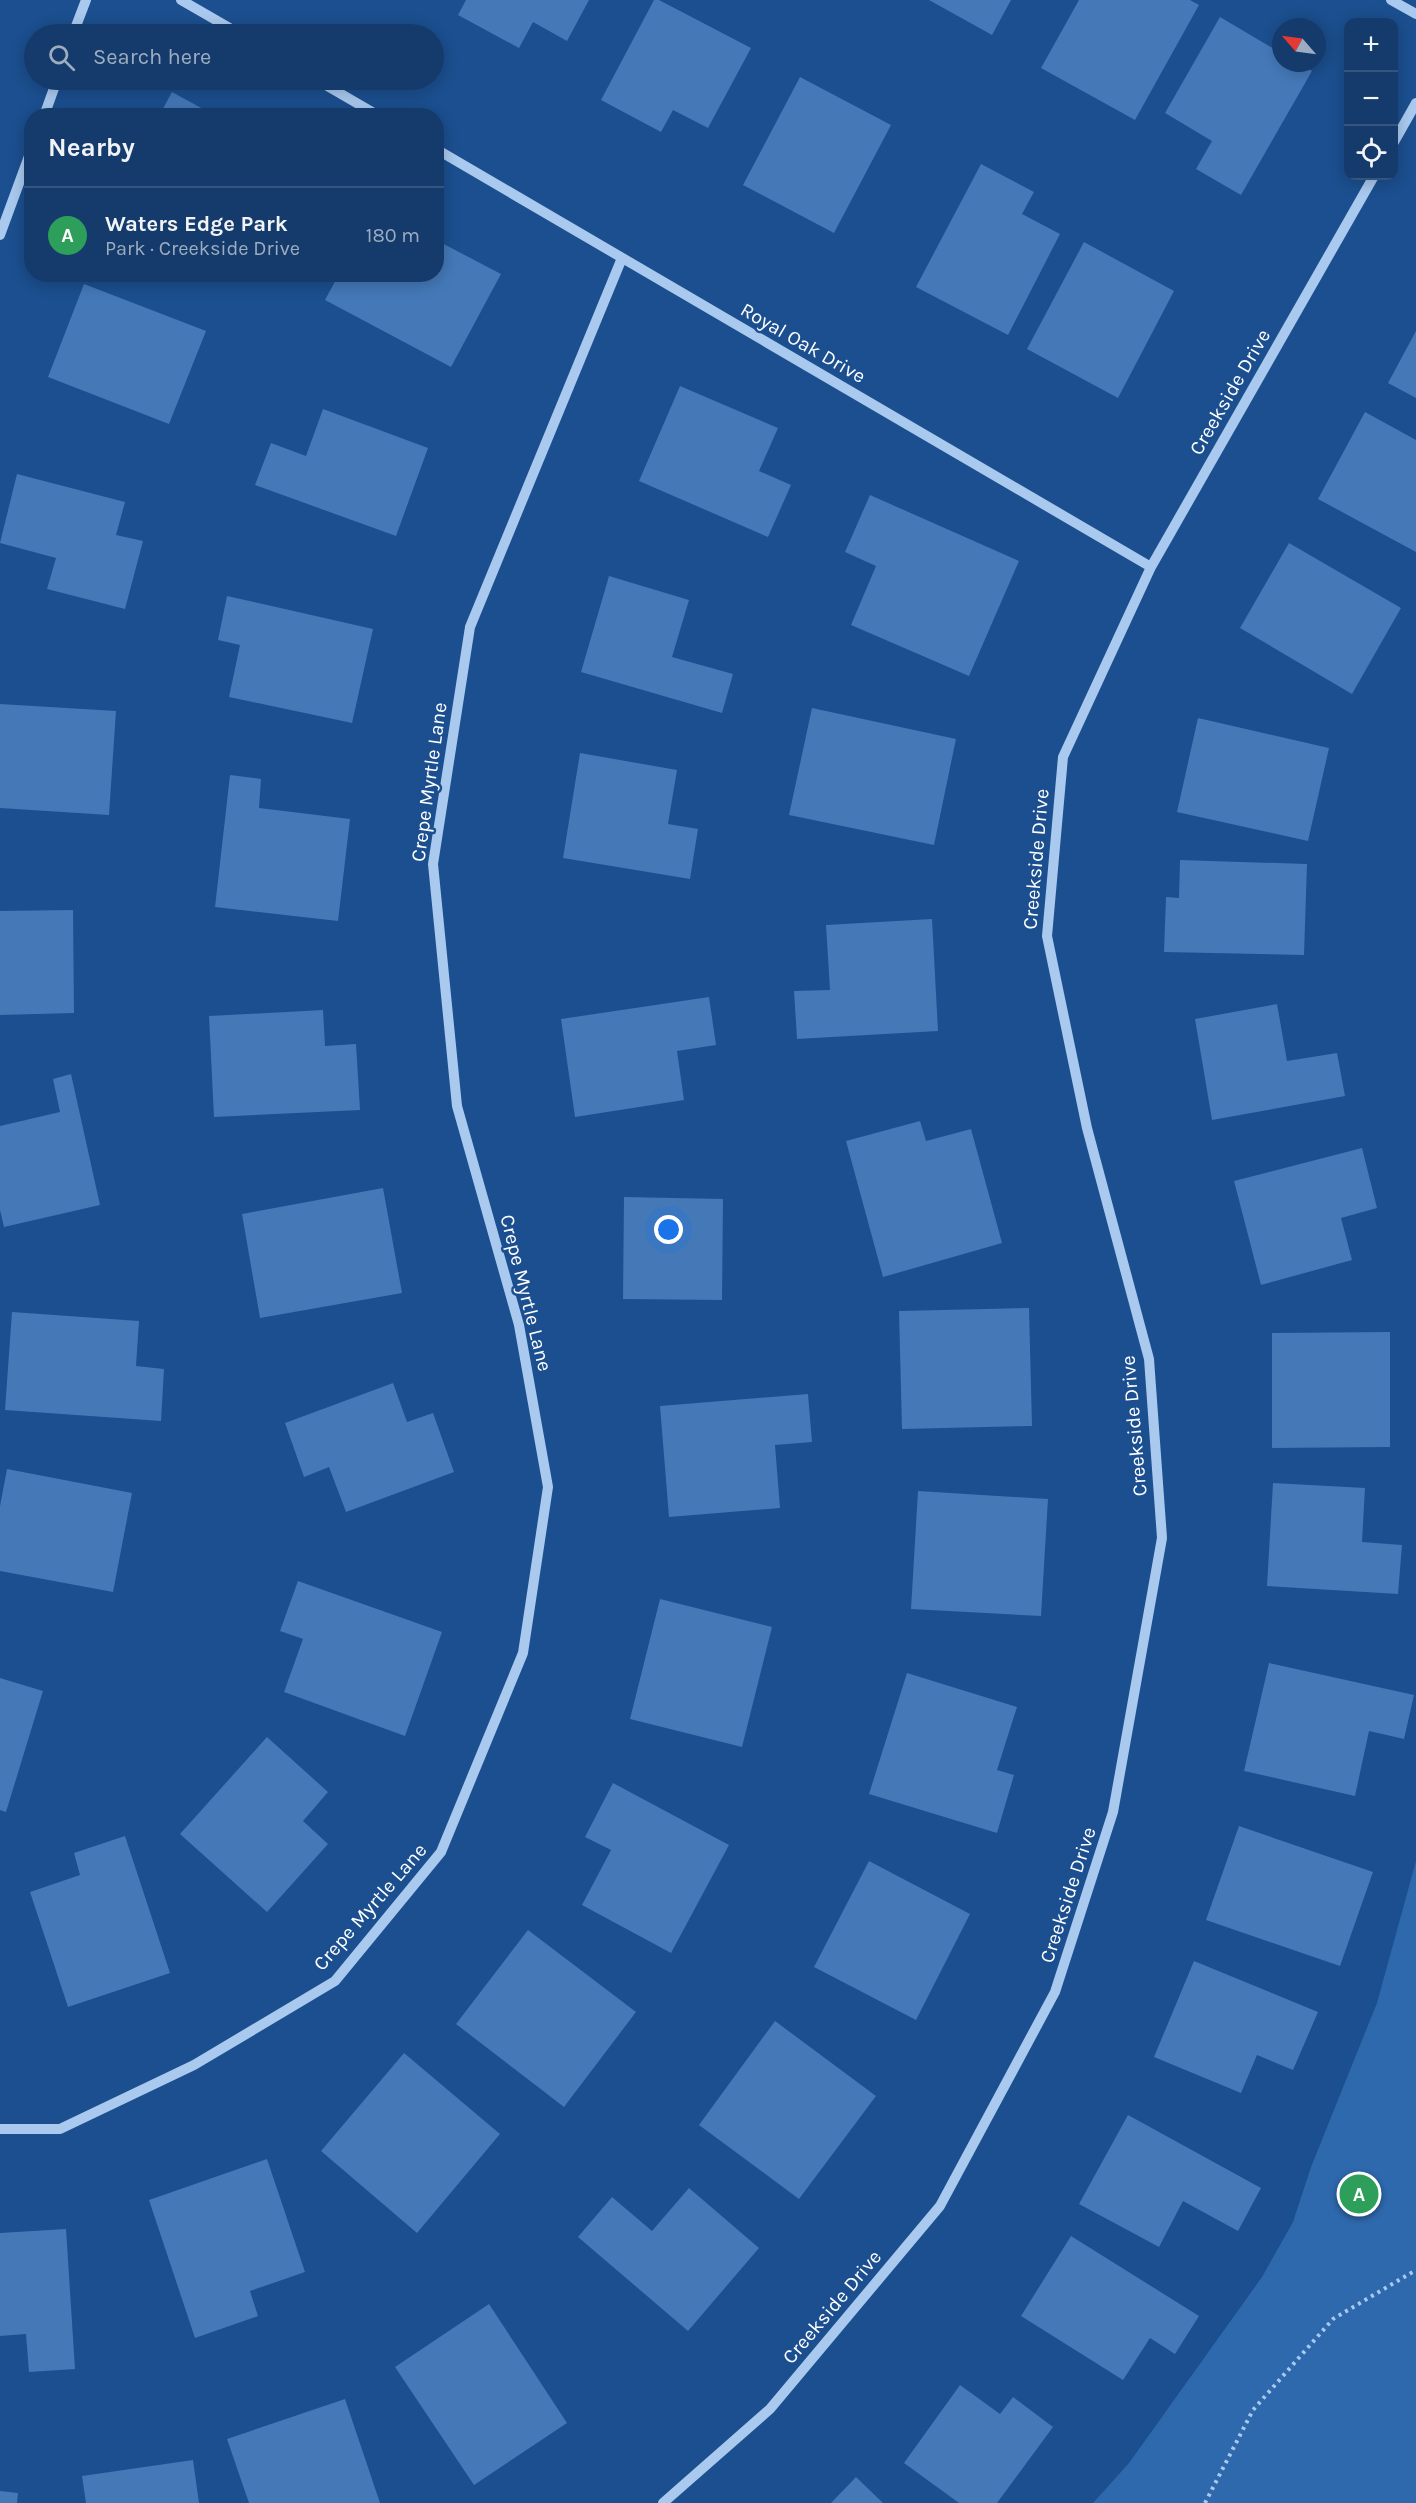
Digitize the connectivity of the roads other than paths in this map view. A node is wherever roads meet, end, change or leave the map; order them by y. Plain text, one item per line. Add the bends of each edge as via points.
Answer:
1 (86, 0) edge
2 (181, 0) edge
3 (1391, 0) edge
4 (1416, 14) edge
5 (77, 24) edge
6 (223, 24) edge
7 (53, 90) edge
8 (334, 90) edge
9 (1416, 103) edge
10 (47, 108) edge
11 (365, 108) edge
12 (1398, 135) edge
13 (444, 154) edge
14 (24, 170) edge
15 (1372, 180) edge
16 (0, 235) edge
17 (622, 258) junction
18 (1151, 567) junction
19 (0, 2129) edge
20 (663, 2503) edge

1 - 5 street
2 - 6 street
3 - 4 street
7 - 10 street
8 - 11 street
9 - 12 street
13 - 17 street, Royal Oak Drive
14 - 16 street
15 - 18 street, Creekside Drive
17 - 18 street, Royal Oak Drive
17 - 19 street, Crepe Myrtle Lane via 470,627 433,864 457,1106 519,1325 548,1487 523,1653 441,1852 335,1981 194,2065 60,2129
18 - 20 street, Creekside Drive via 1063,757 1047,936 1088,1128 1149,1359 1162,1538 1113,1812 1055,1992 940,2206 770,2409

